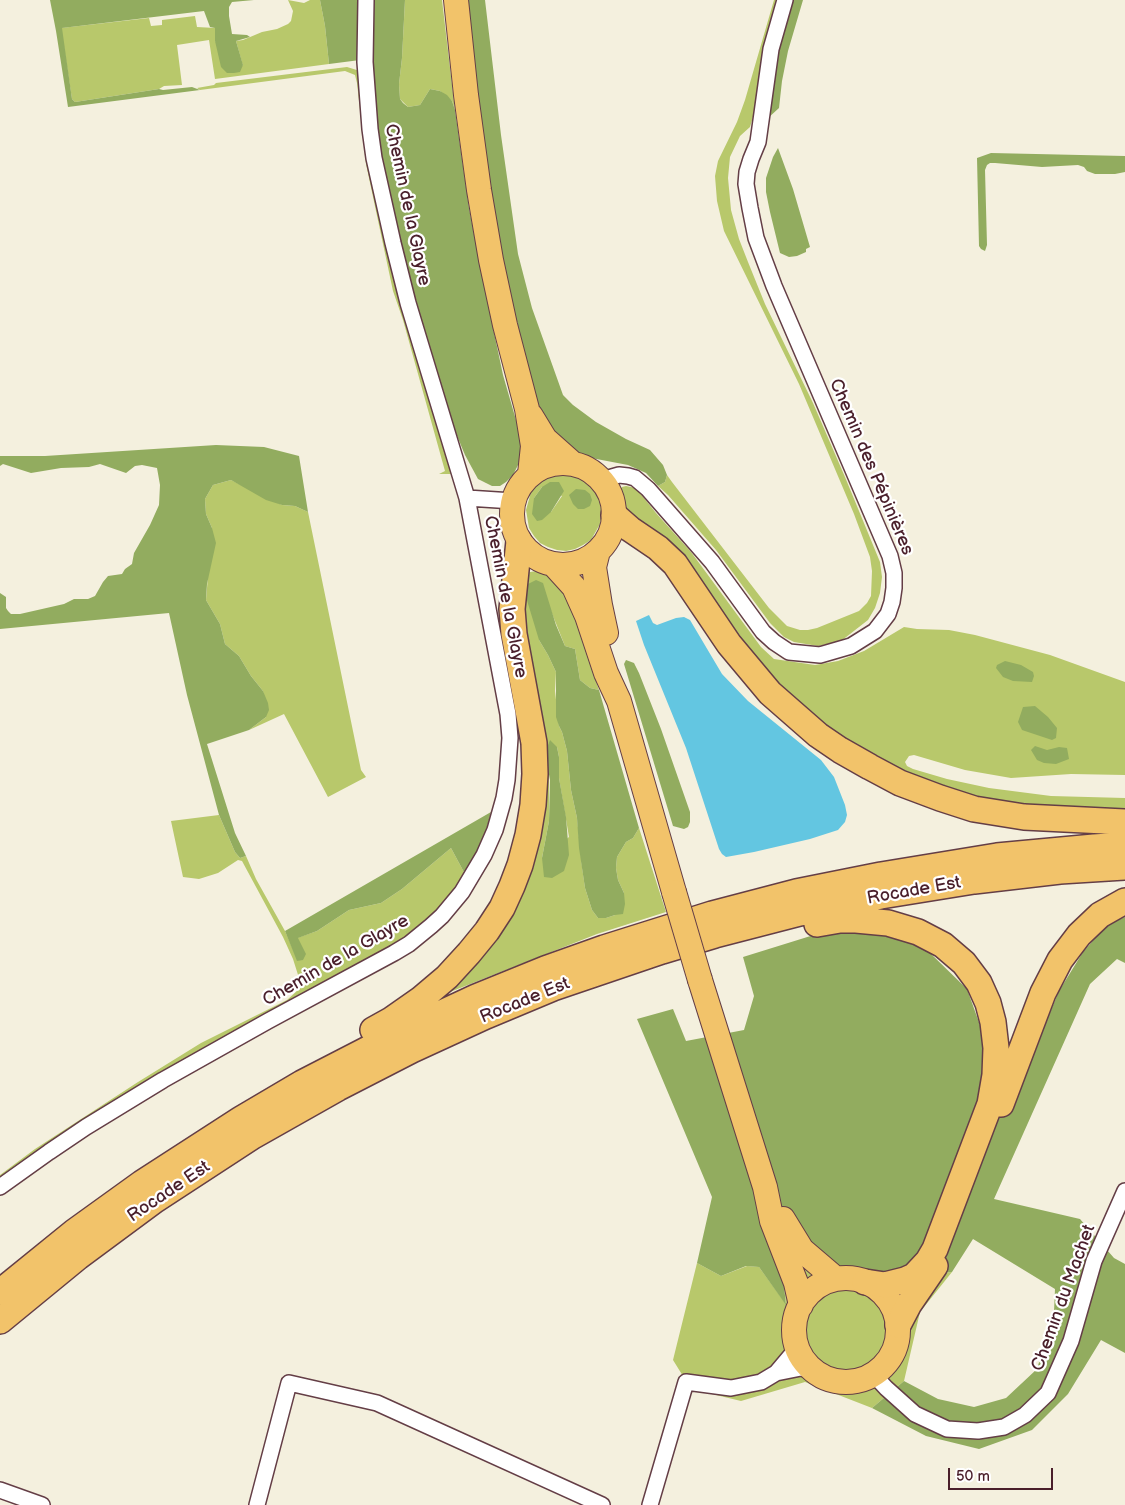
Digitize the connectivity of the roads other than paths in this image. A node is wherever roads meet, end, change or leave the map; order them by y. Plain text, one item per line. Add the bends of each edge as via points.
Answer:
1 (366, 0) edge
2 (456, 0) edge
3 (785, 0) edge
4 (527, 409) junction
5 (572, 463) junction
6 (530, 474) junction
7 (604, 483) junction
8 (467, 498) junction
9 (513, 501) junction
10 (614, 515) junction
11 (519, 541) junction
12 (598, 551) junction
13 (554, 564) junction
14 (619, 701) junction
15 (1125, 822) edge
16 (1125, 845) edge
17 (1125, 867) edge
18 (1125, 901) edge
19 (752, 925) junction
20 (302, 1083) junction
21 (765, 1187) junction
22 (0, 1188) edge
23 (1125, 1191) edge
24 (836, 1279) junction
25 (865, 1282) junction
26 (0, 1292) edge
27 (801, 1305) junction
28 (0, 1321) edge
29 (898, 1325) junction
30 (796, 1345) junction
31 (813, 1370) junction
32 (776, 1373) junction
33 (874, 1375) junction
34 (0, 1490) edge
35 (42, 1505) edge
36 (258, 1505) edge
37 (602, 1505) edge
38 (650, 1505) edge

1 - 8 street, Chemin de la Glayre via 365,62 374,158 408,303
2 - 4 main road via 478,190 505,325
3 - 7 street, Chemin des Pépinières via 771,49 758,142 747,172 750,208 756,238 774,286 890,556 894,588 888,614 875,631 851,646 820,655 789,652 763,632 712,562 648,489 628,476 612,477
4 - 5 main road via 545,439
4 - 6 main road via 532,446
5 - 6 main road via 557,463
5 - 7 main road via 584,467
6 - 9 main road
7 - 10 main road via 610,493
8 - 9 street, Chemin de la Glayre
8 - 22 street, Chemin de la Glayre via 510,738 507,780 495,830 462,892 442,916 401,949 163,1080 86,1127
9 - 11 main road via 512,515
10 - 12 main road via 607,541
10 - 15 highway via 675,564 729,644 770,693 840,750 900,783 974,809 1024,818
11 - 13 main road via 540,560
11 - 20 highway via 512,609 534,743 535,774 528,835 512,886 487,932 447,977 391,1020 324,1058
12 - 13 main road via 570,565
12 - 14 main road via 594,567
13 - 14 main road via 574,586
14 - 21 main road, bridge via 700,980
16 - 20 highway, Rocade Est via 997,856 881,875 796,892 712,914 536,972 403,1031
17 - 19 highway, Rocade Est via 965,882 881,896
18 - 29 highway via 1100,915 1060,960 1043,993 940,1260
19 - 25 highway via 772,932 856,920 888,923 918,932 943,945 964,963 988,1003 996,1048 990,1104 935,1249 914,1276 885,1285
19 - 28 highway, Rocade Est via 662,951 554,988 412,1050 338,1088 253,1136 155,1200
20 - 26 highway, Rocade Est via 241,1118 142,1183 74,1232
21 - 24 main road via 802,1250
21 - 27 main road via 772,1221
23 - 33 street, Chemin du Machet via 1094,1262 1071,1341 1048,1393 1025,1415 1004,1427 978,1432 947,1429 915,1414
24 - 25 main road via 851,1278
24 - 27 main road via 822,1284
25 - 29 main road via 888,1299
27 - 30 main road via 794,1332
29 - 33 main road via 898,1340 893,1353
30 - 31 main road
30 - 32 street
31 - 32 street via 801,1368
31 - 33 main road via 842,1382
32 - 38 street via 761,1382 730,1388 686,1382
34 - 35 street
36 - 37 street via 289,1383 378,1403

